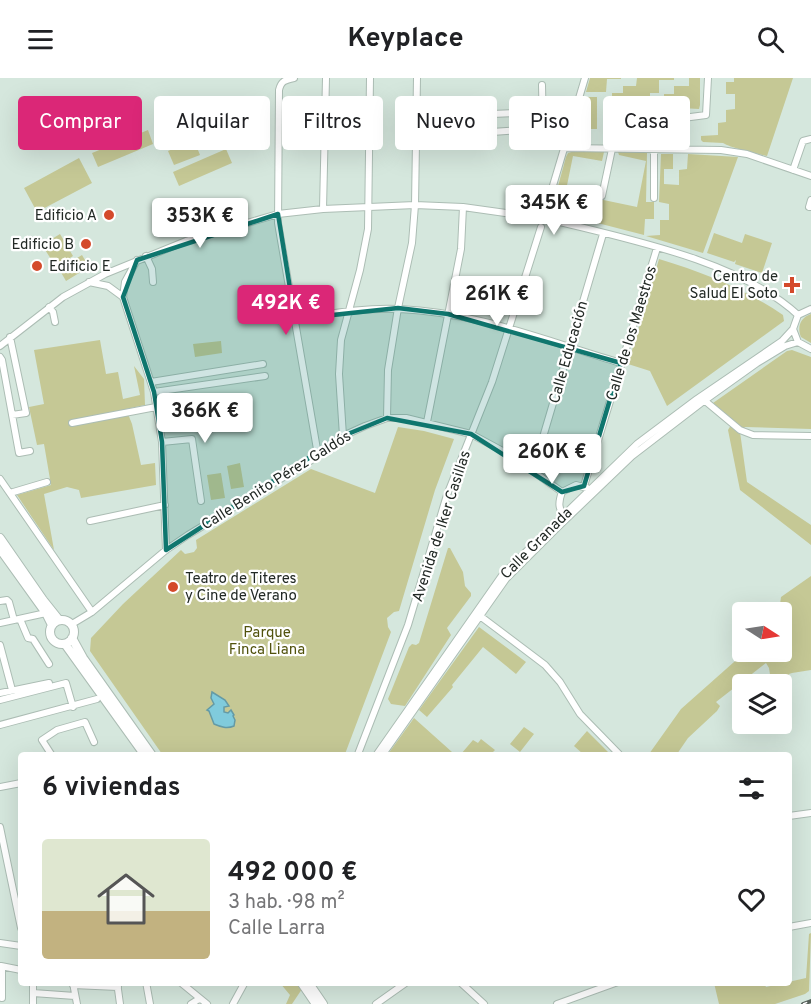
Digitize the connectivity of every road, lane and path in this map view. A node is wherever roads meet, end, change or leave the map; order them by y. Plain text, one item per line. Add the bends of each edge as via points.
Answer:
1 (294, 78) edge
2 (326, 78) edge
3 (370, 78) edge
4 (417, 78) edge
5 (585, 78) edge
6 (708, 78) edge
7 (542, 86) dead end
8 (542, 96) edge
9 (580, 96) edge
10 (509, 113) edge
11 (690, 117) edge
12 (509, 131) edge
13 (811, 139) edge
14 (690, 149) edge
15 (563, 150) edge
16 (612, 150) edge
17 (654, 150) edge
18 (794, 170) junction
19 (811, 176) edge
20 (602, 196) dead end
21 (654, 198) dead end
22 (811, 200) edge
23 (415, 205) junction
24 (369, 206) junction
25 (463, 207) junction
26 (811, 207) edge
27 (323, 209) junction
28 (546, 209) junction
29 (278, 214) junction
30 (534, 217) junction
31 (552, 220) junction
32 (541, 227) junction
33 (603, 234) junction
34 (657, 248) junction
35 (146, 256) junction
36 (137, 260) junction
37 (117, 268) junction
38 (105, 274) junction
39 (89, 282) junction
40 (125, 282) junction
41 (153, 282) dead end
42 (111, 288) junction
43 (123, 297) junction
44 (49, 308) junction
45 (398, 308) junction
46 (811, 309) edge
47 (348, 311) junction
48 (448, 314) junction
49 (798, 315) junction
50 (295, 319) junction
51 (54, 322) dead end
52 (509, 329) junction
53 (793, 329) junction
54 (10, 337) junction
55 (798, 342) junction
56 (0, 346) edge
57 (569, 348) junction
58 (811, 349) edge
59 (0, 357) edge
60 (621, 363) junction
61 (263, 364) dead end
62 (264, 376) dead end
63 (151, 381) junction
64 (154, 392) junction
65 (704, 400) junction
66 (156, 408) junction
67 (12, 415) junction
68 (387, 418) junction
69 (427, 422) junction
70 (72, 423) dead end
71 (471, 434) junction
72 (343, 436) junction
73 (811, 436) edge
74 (162, 442) junction
75 (30, 451) dead end
76 (318, 455) junction
77 (533, 471) junction
78 (0, 479) edge
79 (47, 482) dead end
80 (587, 488) junction
81 (562, 492) junction
82 (10, 493) junction
83 (201, 501) dead end
84 (165, 505) junction
85 (565, 517) junction
86 (90, 521) dead end
87 (0, 538) edge
88 (0, 549) edge
89 (165, 550) junction
90 (0, 601) edge
91 (92, 612) junction
92 (46, 613) junction
93 (480, 616) junction
94 (17, 620) junction
95 (59, 620) junction
96 (0, 623) edge
97 (72, 624) junction
98 (52, 625) junction
99 (72, 638) junction
100 (65, 644) junction
101 (0, 645) edge
102 (48, 664) dead end
103 (49, 683) dead end
104 (12, 690) junction
105 (0, 693) edge
106 (100, 696) junction
107 (0, 700) edge
108 (73, 707) junction
109 (0, 725) edge
110 (94, 742) dead end
111 (50, 752) edge
112 (142, 752) edge
113 (150, 752) edge
114 (359, 752) edge
115 (378, 752) edge
116 (384, 752) edge
117 (617, 752) edge
118 (18, 784) edge
119 (0, 787) edge
120 (811, 813) edge
121 (792, 816) edge
122 (0, 829) edge
123 (3, 855) edge
124 (18, 916) edge
125 (811, 923) edge
126 (792, 926) edge
127 (0, 943) edge
128 (18, 946) edge
129 (1, 966) edge
130 (18, 969) edge
131 (33, 986) edge
132 (73, 986) edge
133 (117, 986) edge
134 (147, 986) edge
135 (184, 986) edge
136 (243, 986) edge
137 (304, 986) edge
138 (311, 986) edge
139 (401, 986) edge
140 (464, 986) edge
141 (607, 986) edge
142 (33, 993) junction
143 (75, 996) junction
144 (2, 998) dead end
145 (199, 999) junction
146 (33, 1004) edge
147 (77, 1004) edge
148 (120, 1004) edge
149 (150, 1004) edge
150 (191, 1004) edge
151 (207, 1004) edge
152 (233, 1004) edge
153 (316, 1004) edge
154 (323, 1004) edge
155 (376, 1004) edge
156 (484, 1004) edge
157 (557, 1004) edge

1 - 29 street via 280,84 279,90
2 - 27 street
3 - 24 street
4 - 23 street
5 - 9 street
6 - 11 street via 706,115
7 - 8 street
10 - 12 street via 492,114 492,132
13 - 18 street via 803,141
14 - 18 street via 737,152
15 - 28 street
16 - 20 street
17 - 21 street
18 - 19 street
22 - 26 street
23 - 24 street
23 - 25 street
23 - 45 street via 412,243
24 - 27 street
24 - 47 street via 360,270
25 - 30 street
25 - 48 street
27 - 29 street
28 - 30 street via 537,211
28 - 31 street
29 - 35 street
29 - 50 street
30 - 32 street
31 - 32 street
31 - 33 street
32 - 52 street, Avenida de Iker Casillas
33 - 34 street
33 - 57 street, Calle Educación
34 - 49 street via 753,284
34 - 60 street, Calle de los Maestros
35 - 36 street
35 - 41 street
36 - 37 street
36 - 40 street
37 - 38 street
37 - 40 street
38 - 39 street
38 - 42 street
39 - 42 street
39 - 44 street
40 - 42 street
40 - 43 street
42 - 43 street
43 - 63 street
44 - 51 street
44 - 54 street
45 - 47 street
45 - 48 street
45 - 68 street via 388,370
46 - 49 street
47 - 50 street
47 - 72 street via 339,374
48 - 52 street
48 - 69 street
49 - 53 street
50 - 76 street
52 - 57 street
52 - 71 street, Avenida de Iker Casillas
53 - 55 street
53 - 80 street, Calle Granada via 782,341 637,444
54 - 56 street
54 - 67 street via 26,413
55 - 58 street
55 - 65 street, Calle Granada via 766,357
57 - 60 street
57 - 77 street, Calle Educación
59 - 67 street
60 - 80 street, Calle de los Maestros
61 - 63 street
62 - 64 street
63 - 64 street
64 - 66 street
65 - 73 street via 740,430 753,435
65 - 85 street, Calle Granada
66 - 70 street
66 - 74 street
67 - 75 street via 19,453
68 - 69 street, Calle Benito Pérez Galdós
68 - 72 street, Calle Benito Pérez Galdós
69 - 71 street, Calle Benito Pérez Galdós
71 - 77 street, Calle Benito Pérez Galdós
71 - 114 street, Avenida de Iker Casillas via 447,495 408,625
72 - 76 street, Calle Benito Pérez Galdós
74 - 83 street via 192,439
74 - 84 street
76 - 89 street, Calle Benito Pérez Galdós
77 - 81 street, Calle Benito Pérez Galdós
78 - 82 street
79 - 82 street
80 - 81 street via 568,487
80 - 85 street, Calle Granada
81 - 85 street via 559,509
82 - 91 street
84 - 86 street
84 - 89 street
85 - 93 street, Calle Granada via 506,579
85 - 115 street, Calle Granada via 503,574
87 - 95 main road
88 - 92 main road
89 - 91 street, Calle Benito Pérez Galdós
90 - 94 street via 9,602
91 - 97 street, Calle Benito Pérez Galdós
92 - 94 street
92 - 98 main road
93 - 116 street, Calle Granada
93 - 117 street via 545,665 580,714
94 - 96 street
94 - 102 street
95 - 97 main road
95 - 98 main road
97 - 99 main road
98 - 100 main road via 50,633 54,640
99 - 100 main road
99 - 113 main road
100 - 106 main road
101 - 104 street
103 - 104 street
104 - 105 street
106 - 108 street
106 - 112 main road
107 - 108 street via 66,682
108 - 109 street
110 - 111 street via 85,723 57,730 42,740
118 - 119 street
120 - 121 street
122 - 123 street
123 - 124 street
125 - 126 street
127 - 128 street
129 - 130 street
129 - 144 street
131 - 142 street
132 - 143 street
133 - 148 street
134 - 149 street
135 - 145 street
136 - 152 street
137 - 153 main road
138 - 154 main road
139 - 155 street
140 - 156 street
141 - 157 street
142 - 143 street
142 - 146 street
143 - 147 street
145 - 150 street
145 - 151 street

